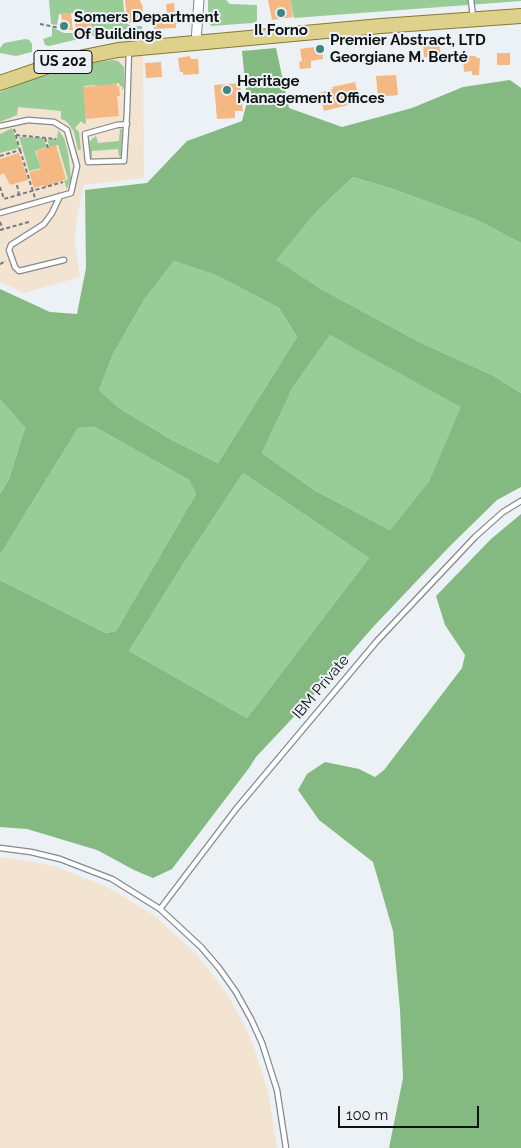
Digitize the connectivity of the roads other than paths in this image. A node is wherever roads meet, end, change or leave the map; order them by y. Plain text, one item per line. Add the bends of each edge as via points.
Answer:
1 (199, 0) edge
2 (471, 0) edge
3 (521, 16) edge
4 (473, 19) junction
5 (196, 42) junction
6 (129, 49) junction
7 (0, 83) edge
8 (126, 124) junction
9 (0, 126) edge
10 (60, 196) junction
11 (0, 213) edge
12 (64, 260) dead end
13 (521, 501) edge
14 (0, 848) edge
15 (160, 909) junction
16 (286, 1148) edge

1 - 5 street
2 - 4 lane
3 - 4 main road, US 202
4 - 5 main road, US 202
5 - 6 main road, US 202
6 - 7 main road, US 202 via 90,55
6 - 8 lane
8 - 8 lane via 124,161 88,162 85,134
9 - 10 lane via 28,120 54,122 66,130 77,166 71,193
10 - 11 lane
10 - 12 lane via 44,224 11,244 9,250 19,271
13 - 15 lane, IBM Private via 475,537 377,642 236,809
14 - 15 lane via 31,852 87,868
15 - 16 lane via 220,968 252,1019 277,1090

